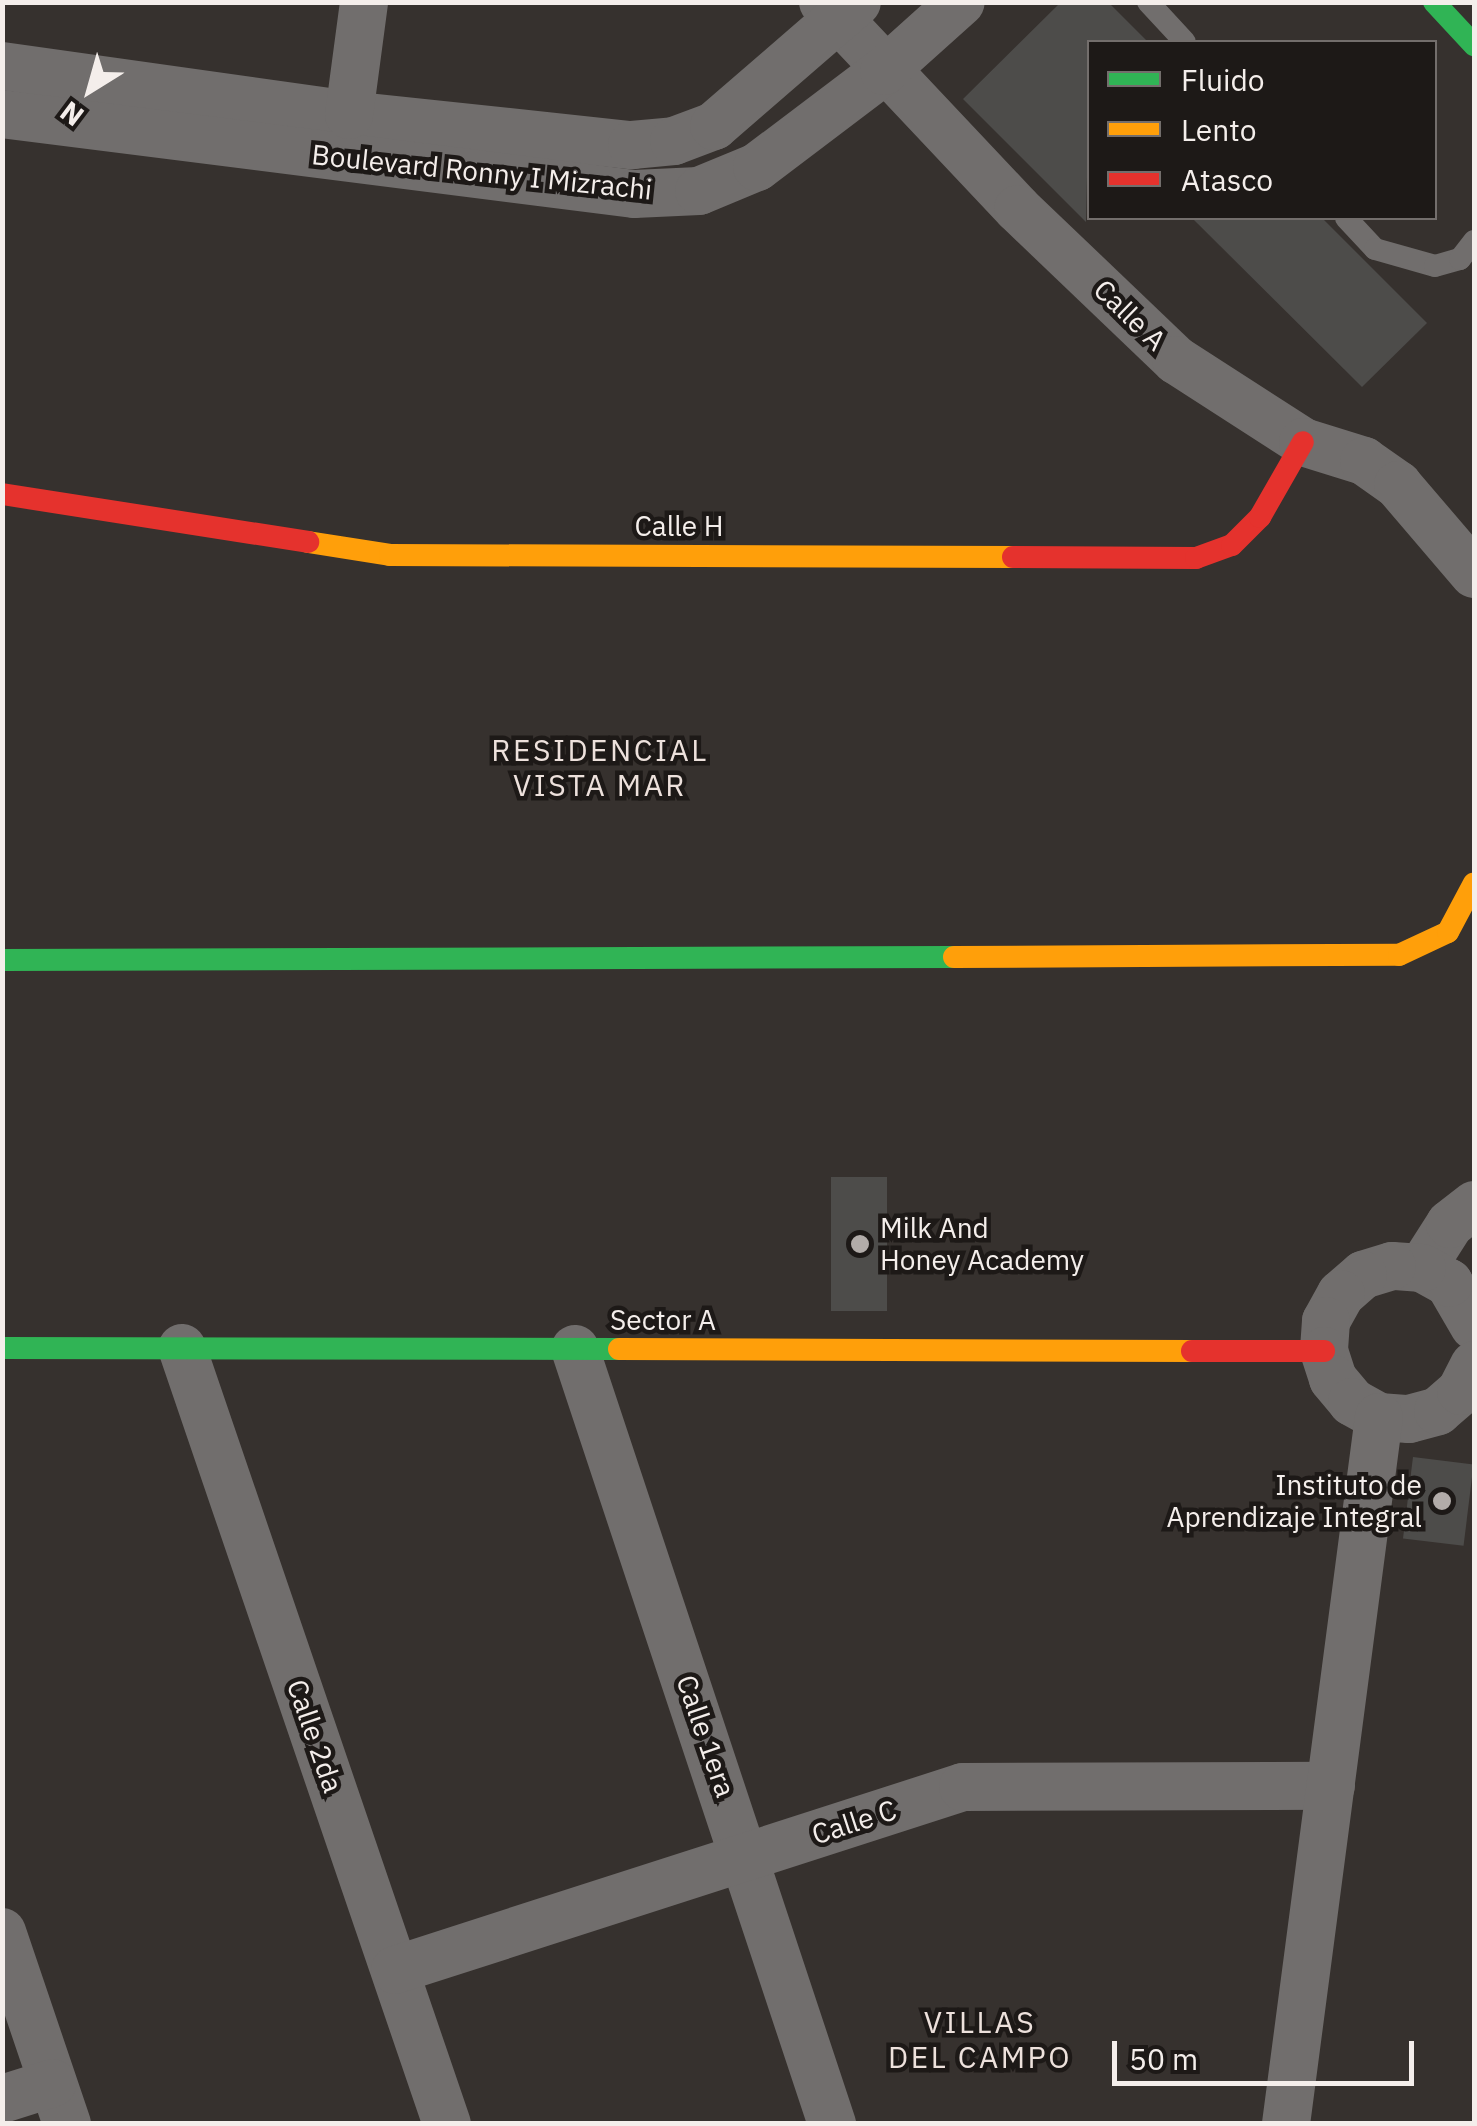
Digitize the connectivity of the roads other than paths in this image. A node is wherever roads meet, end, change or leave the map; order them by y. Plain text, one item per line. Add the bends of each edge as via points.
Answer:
1 (364, 2) edge
2 (961, 2) edge
3 (1148, 2) edge
4 (1434, 2) edge
5 (1462, 2) edge
6 (839, 8) edge
7 (1474, 8) edge
8 (1183, 40) edge
9 (1474, 46) edge
10 (2, 66) edge
11 (884, 71) junction
12 (2, 114) edge
13 (349, 115) junction
14 (1348, 220) edge
15 (1474, 241) edge
16 (1304, 442) junction
17 (2, 494) edge
18 (1474, 574) edge
19 (1474, 883) edge
20 (2, 960) edge
21 (1474, 1205) edge
22 (1422, 1268) junction
23 (1472, 1310) edge
24 (2, 1348) edge
25 (182, 1348) junction
26 (575, 1350) junction
27 (1324, 1351) junction
28 (1474, 1365) edge
29 (1379, 1416) junction
30 (1330, 1786) junction
31 (748, 1857) junction
32 (2, 1932) edge
33 (395, 1970) junction
34 (2, 2099) edge
35 (60, 2103) edge
36 (448, 2124) edge
37 (832, 2124) edge
38 (1286, 2124) edge

1 - 13 street
2 - 11 street, Boulevard Ronny I Mizrachi
3 - 8 lane
4 - 9 street
5 - 7 lane
6 - 11 street, Calle A
6 - 13 street, Boulevard Ronny I Mizrachi via 714,126 674,142 632,145
10 - 13 street, Boulevard Ronny I Mizrachi
11 - 12 street, Boulevard Ronny I Mizrachi via 757,167 683,192 634,194
11 - 16 street, Calle A via 1176,360
14 - 15 lane via 1375,249 1435,266 1460,258
16 - 17 street, Calle H via 1260,517 1232,545 1196,558 390,555
16 - 18 street, Calle A via 1364,462 1398,484
19 - 20 street via 1448,932 1399,955
21 - 22 street via 1450,1224
22 - 23 street via 1449,1283
22 - 27 street via 1392,1266 1364,1275 1341,1294 1326,1321
24 - 25 street, Sector A
25 - 26 street, Sector A
25 - 33 street, Calle 2da
26 - 27 street, Sector A
26 - 31 street, Calle 1era
27 - 29 street via 1333,1379 1352,1402
28 - 29 street via 1461,1391 1438,1410 1410,1419
29 - 30 street
30 - 31 street, Calle C via 962,1787
30 - 38 street
31 - 33 street, Calle C
31 - 37 street, Calle 1era
32 - 35 street
33 - 36 street, Calle 2da
34 - 35 street

